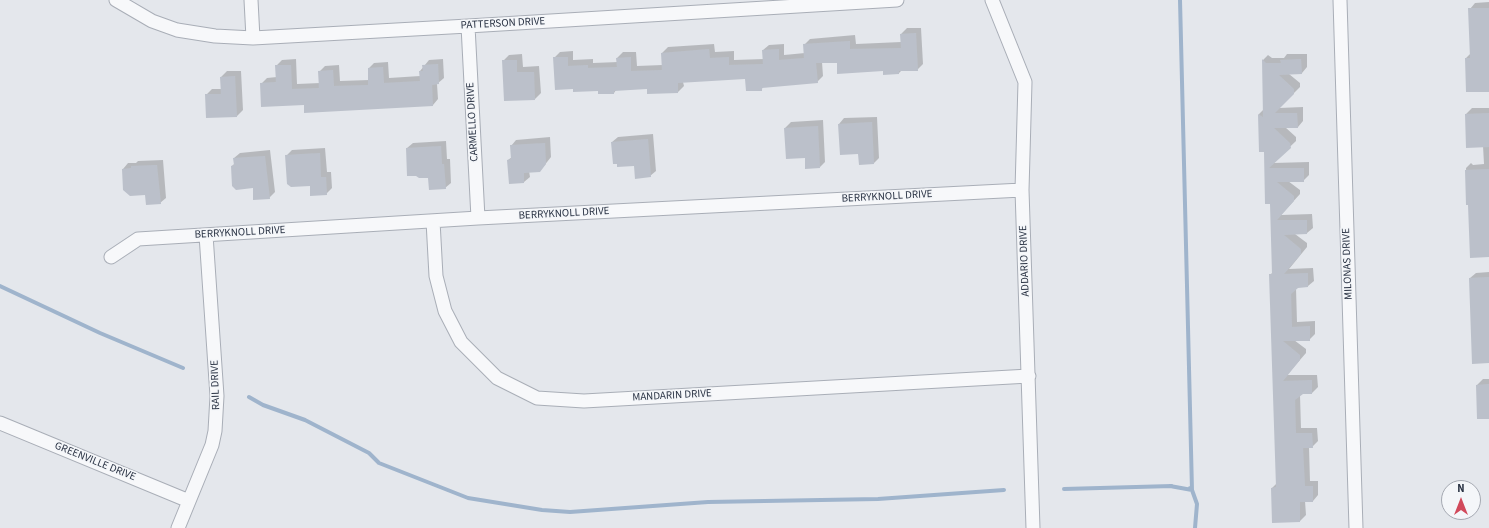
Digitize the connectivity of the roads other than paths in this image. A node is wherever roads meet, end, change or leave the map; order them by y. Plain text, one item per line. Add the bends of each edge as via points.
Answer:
1 (116, 0) edge
2 (251, 0) edge
3 (897, 0) edge
4 (992, 0) edge
5 (1340, 0) edge
6 (843, 2) edge
7 (468, 26) junction
8 (253, 38) junction
9 (1022, 190) junction
10 (478, 218) junction
11 (432, 222) junction
12 (206, 235) junction
13 (111, 257) dead end
14 (1029, 376) junction
15 (0, 423) edge
16 (189, 501) junction
17 (178, 528) edge
18 (1033, 528) edge
19 (1356, 528) edge

1 - 8 street, PATTERSON DRIVE via 152,21 177,30
2 - 8 street
3 - 6 street, PATTERSON DRIVE
4 - 9 street, ADDARIO DRIVE via 1025,82
5 - 19 street, MILONAS DRIVE
6 - 7 street, PATTERSON DRIVE
7 - 8 street, PATTERSON DRIVE
7 - 10 street, CARMELLO DRIVE
9 - 10 street, BERRYKNOLL DRIVE
9 - 14 street, ADDARIO DRIVE
10 - 11 street, BERRYKNOLL DRIVE
11 - 12 street, BERRYKNOLL DRIVE
11 - 14 street, MANDARIN DRIVE via 436,276 445,311 461,342 497,378 537,398 584,401
12 - 13 street, BERRYKNOLL DRIVE via 138,239
12 - 16 street, RAIL DRIVE via 217,414 212,445
14 - 18 street, ADDARIO DRIVE
15 - 16 street, GREENVILLE DRIVE
16 - 17 street, RAIL DRIVE

